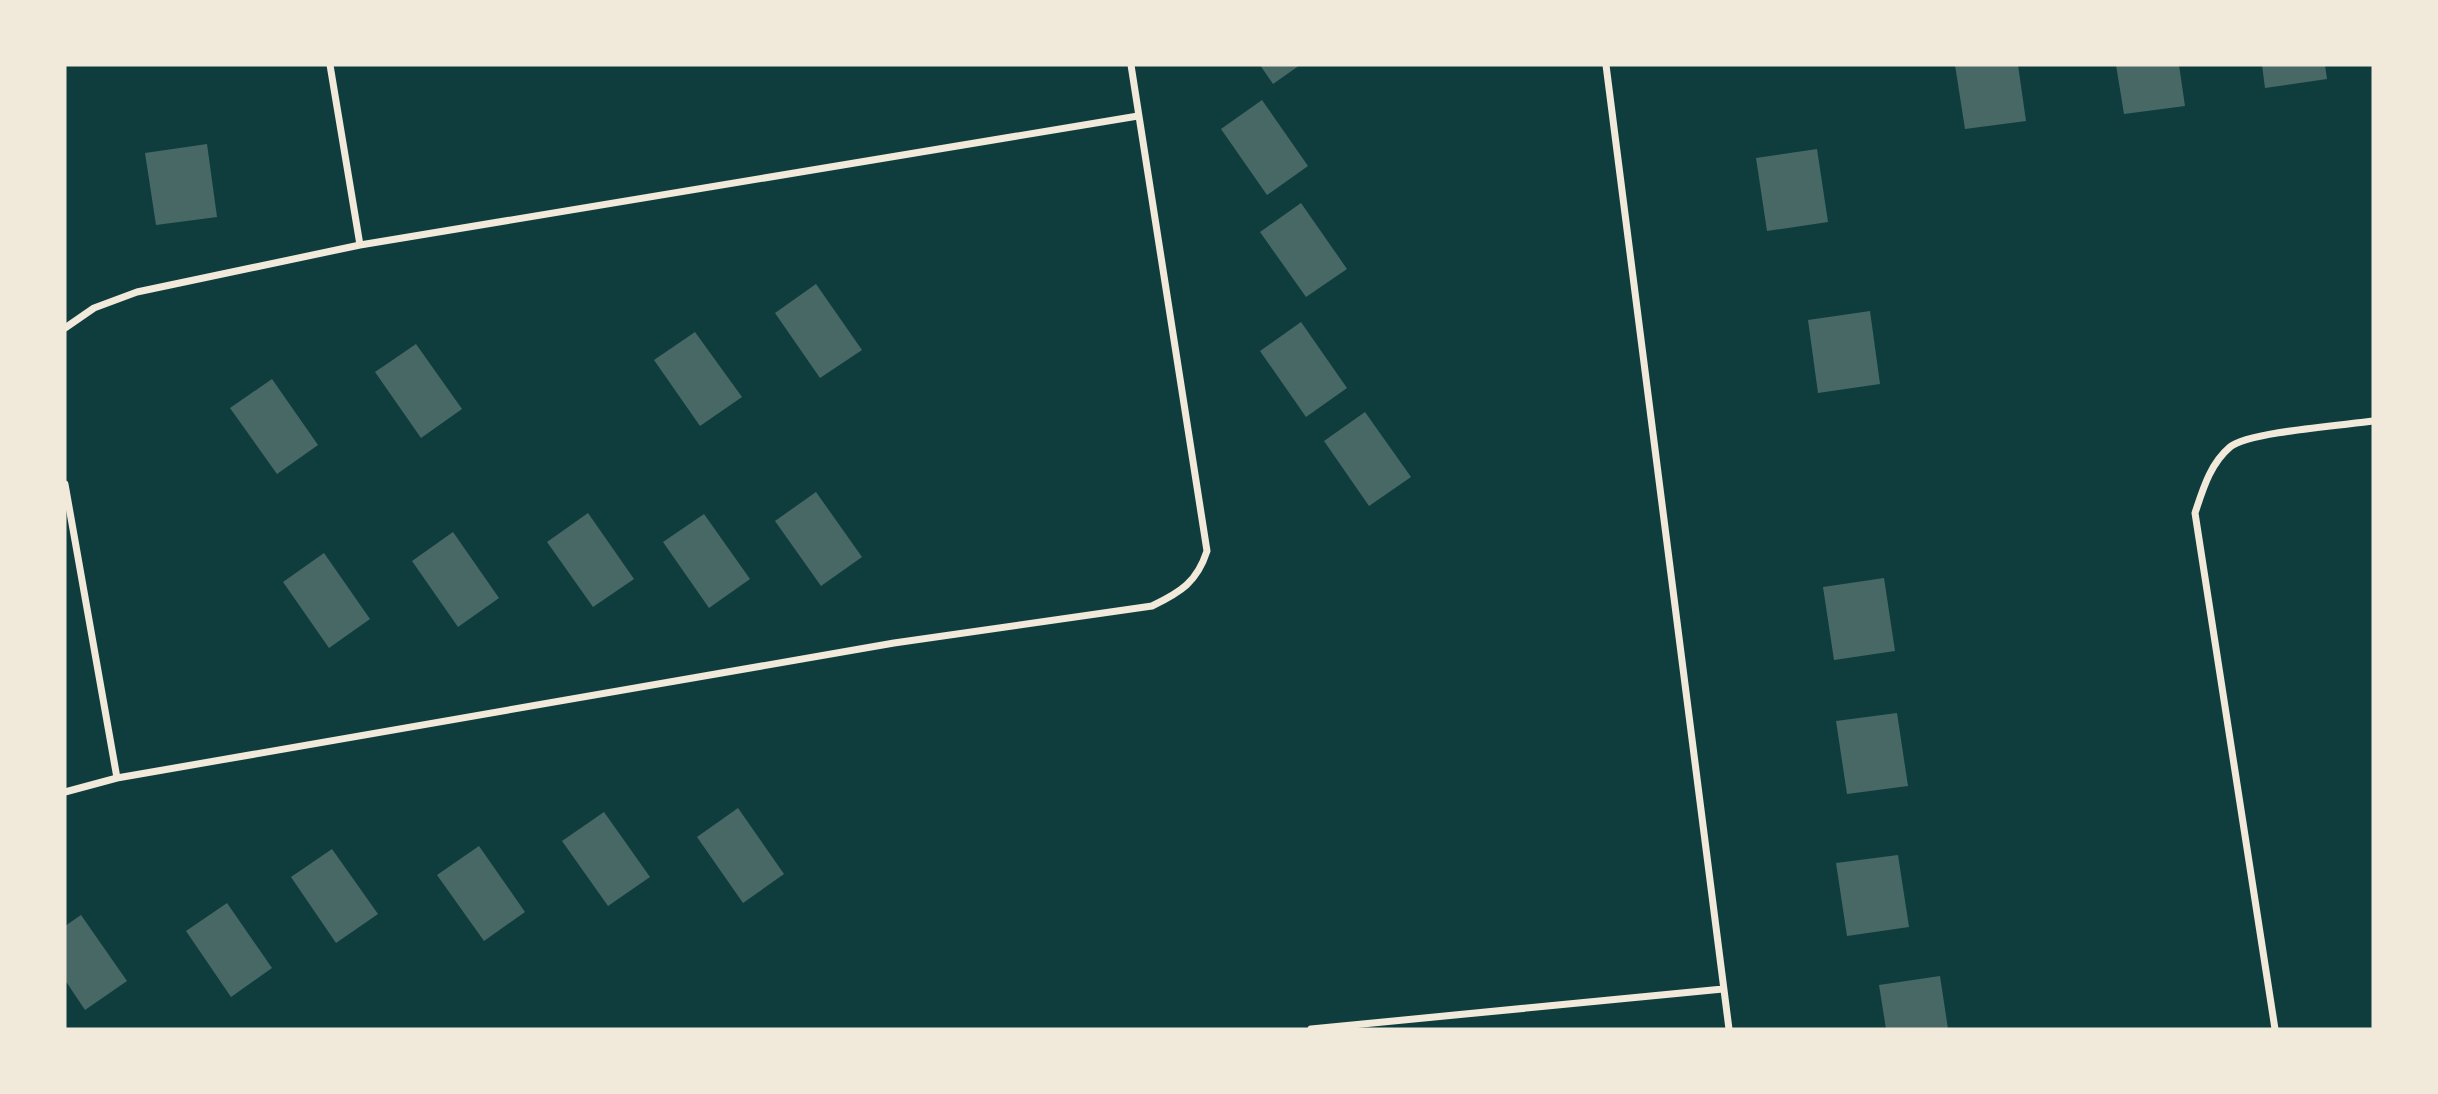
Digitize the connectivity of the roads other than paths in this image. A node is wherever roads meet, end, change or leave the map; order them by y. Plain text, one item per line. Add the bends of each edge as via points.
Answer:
1 (330, 65) edge
2 (1131, 65) edge
3 (1606, 65) edge
4 (1139, 116) junction
5 (360, 245) junction
6 (65, 328) edge
7 (2373, 421) edge
8 (65, 484) edge
9 (117, 778) junction
10 (65, 792) edge
11 (1723, 989) junction
12 (1311, 1029) edge
13 (1729, 1029) edge
14 (2275, 1029) edge

1 - 5 street
2 - 4 street
3 - 11 street
4 - 5 street
4 - 9 street via 1207,551 1195,578 1177,593 1152,606 894,643
5 - 6 street via 137,292 94,308
7 - 14 street via 2274,434 2231,446 2208,474 2195,513
8 - 9 street
9 - 10 street
11 - 12 street
11 - 13 street

